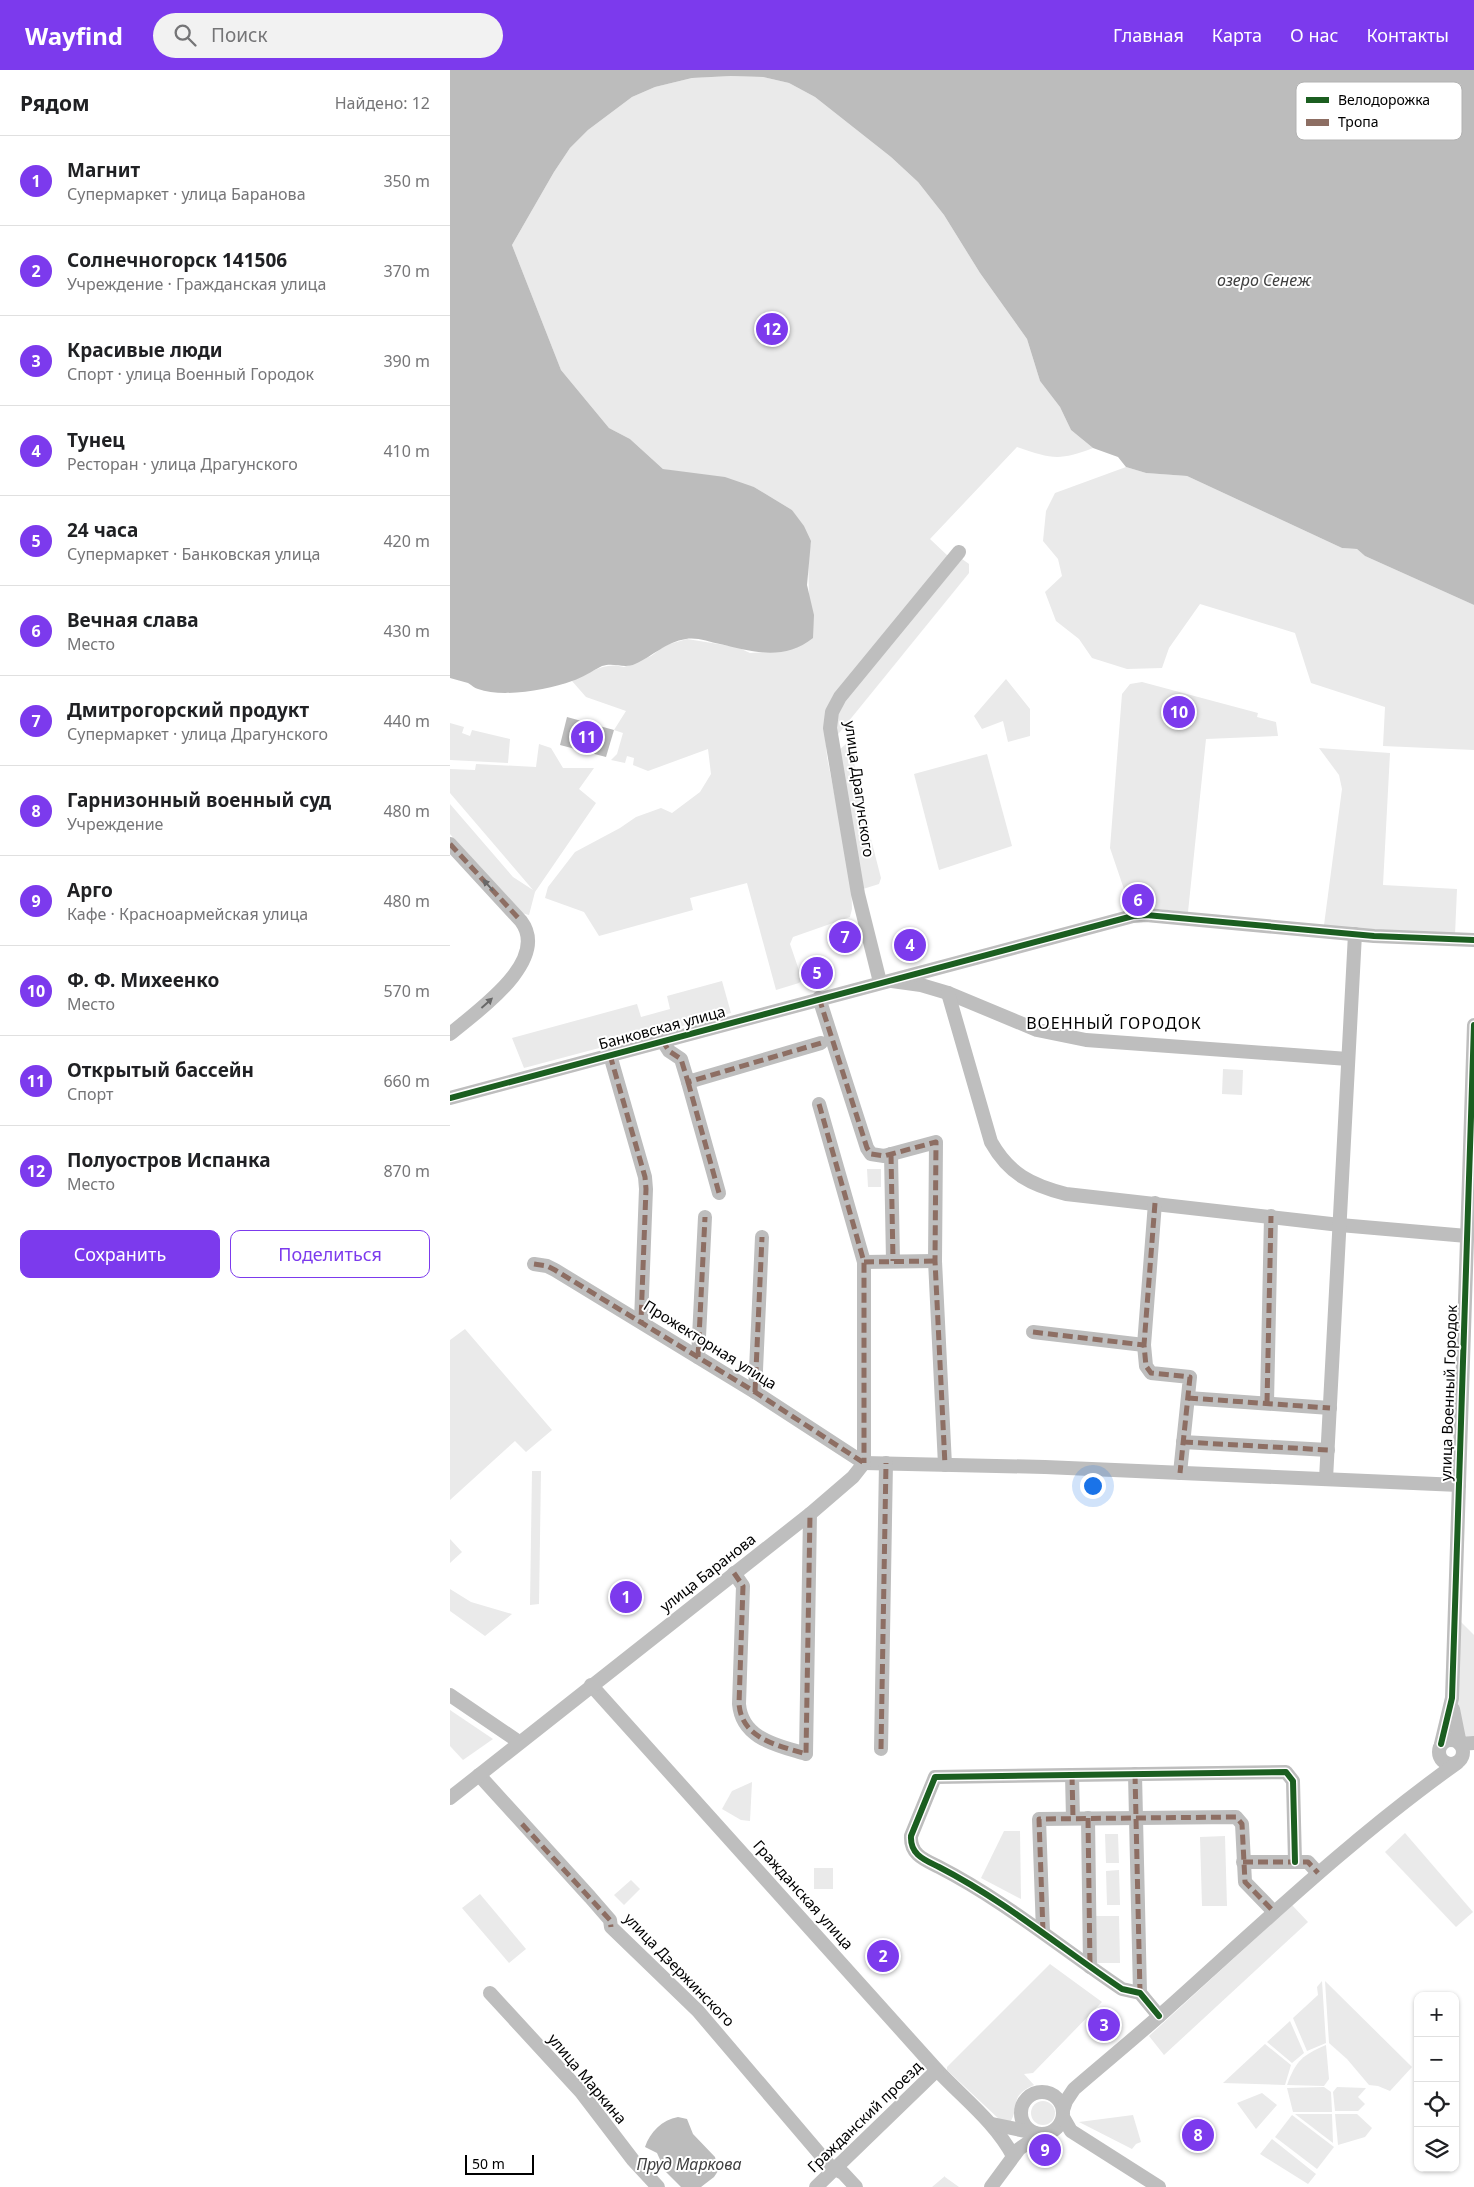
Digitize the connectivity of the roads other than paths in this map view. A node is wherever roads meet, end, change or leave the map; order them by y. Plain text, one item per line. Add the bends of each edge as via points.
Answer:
1 (959, 552) dead end
2 (451, 848) edge
3 (1355, 934) junction
4 (1474, 940) edge
5 (884, 981) junction
6 (948, 993) junction
7 (819, 998) junction
8 (1474, 1025) edge
9 (450, 1034) edge
10 (662, 1040) junction
11 (1473, 1042) edge
12 (821, 1043) dead end
13 (610, 1054) junction
14 (1348, 1059) junction
15 (1473, 1064) edge
16 (688, 1082) junction
17 (450, 1098) edge
18 (819, 1104) dead end
19 (891, 1154) junction
20 (719, 1193) dead end
21 (1155, 1203) junction
22 (1271, 1216) junction
23 (705, 1217) dead end
24 (1340, 1225) junction
25 (1467, 1236) junction
26 (762, 1237) dead end
27 (893, 1261) junction
28 (935, 1261) junction
29 (864, 1262) junction
30 (534, 1264) dead end
31 (641, 1321) junction
32 (1033, 1332) dead end
33 (1144, 1345) junction
34 (698, 1357) junction
35 (755, 1392) junction
36 (1188, 1398) junction
37 (1267, 1403) junction
38 (1330, 1408) junction
39 (1183, 1442) junction
40 (1328, 1450) junction
41 (864, 1463) junction
42 (886, 1464) junction
43 (945, 1465) junction
44 (1180, 1473) junction
45 (1326, 1479) junction
46 (1459, 1485) junction
47 (810, 1514) junction
48 (734, 1573) junction
49 (591, 1685) junction
50 (450, 1695) edge
51 (1452, 1698) junction
52 (505, 1732) junction
53 (519, 1742) junction
54 (1467, 1744) edge
55 (881, 1749) dead end
56 (1440, 1750) junction
57 (1474, 1750) edge
58 (505, 1754) junction
59 (1459, 1762) junction
60 (1135, 1774) junction
61 (479, 1775) junction
62 (1072, 1775) junction
63 (1418, 1790) junction
64 (450, 1798) edge
65 (1073, 1818) junction
66 (1088, 1818) junction
67 (1136, 1818) junction
68 (1243, 1862) junction
69 (1295, 1862) junction
70 (1318, 1873) junction
71 (1274, 1912) junction
72 (1043, 1932) junction
73 (1090, 1967) junction
74 (490, 1993) dead end
75 (1140, 1993) junction
76 (1159, 2016) junction
77 (937, 2070) junction
78 (1074, 2089) junction
79 (1051, 2094) junction
80 (1063, 2114) junction
81 (992, 2124) junction
82 (1033, 2127) junction
83 (1071, 2131) junction
84 (1016, 2152) junction
85 (836, 2170) junction
86 (658, 2187) edge
87 (816, 2187) edge
88 (856, 2187) edge
89 (991, 2187) edge
90 (1159, 2187) edge

1 - 5 street, улица Драгунского via 840,697 831,717 830,728 858,894
9 -> 2 street via 493,998 519,970 528,942 526,928 521,921
3 - 4 street, Банковская улица
3 - 5 street, Банковская улица via 1139,915
3 - 14 street
5 - 6 street via 920,985
5 - 7 street, Банковская улица
6 - 14 street via 1037,1030 1086,1040
6 - 21 street via 991,1142 1013,1172 1032,1183 1066,1194
7 - 10 street, Банковская улица
7 - 19 street via 867,1148 878,1156
8 - 11 street, улица Военный Городок
10 - 13 street, Банковская улица
10 - 16 street via 669,1051 681,1058
11 - 15 street, улица Военный Городок
12 - 16 street
13 - 17 street, Банковская улица
13 - 31 street via 646,1189
14 - 24 street
15 - 25 street, улица Военный Городок
16 - 20 street
18 - 29 street
19 - 27 street
19 - 28 street via 936,1142
21 - 22 street
21 - 33 street
22 - 24 street
22 - 37 street
23 - 34 street
24 - 25 street
24 - 38 street
25 - 46 street, улица Военный Городок
26 - 35 street
27 - 28 street
27 - 29 street
28 - 43 street
29 - 41 street
30 - 31 street, Прожекторная улица via 555,1270
31 - 34 street, Прожекторная улица
32 - 33 street
33 - 36 street via 1146,1366 1151,1373 1190,1377
34 - 35 street, Прожекторная улица
35 - 41 street, Прожекторная улица
36 - 37 street
36 - 39 street
37 - 38 street
38 - 40 street
39 - 40 street
39 - 44 street
40 - 45 street
41 - 42 street
41 - 47 street, улица Баранова via 853,1477
42 - 43 street
42 - 55 street
43 - 44 street
44 - 45 street
45 - 46 street
46 - 51 street, улица Военный Городок
47 - 48 street, улица Баранова
47 - 48 street via 806,1754 765,1741 748,1729 743,1721 739,1704 743,1586
48 - 49 street, улица Баранова
49 - 53 street, улица Баранова
49 - 77 street, Гражданская улица
50 - 52 street
51 - 54 street
51 - 56 street, улица Военный Городок
52 - 53 street
52 - 58 street via 509,1743
53 - 58 street, улица Баранова
54 - 56 street via 1451,1740
54 - 59 street
56 - 59 street via 1446,1763
56 - 63 street, улица Военный Городок
57 - 59 street
58 - 61 street, улица Баранова
59 - 63 street
60 - 62 street
60 - 67 street
60 - 69 street via 1286,1772 1294,1781
61 - 64 street, улица Баранова
61 - 85 street, улица Дзержинского via 590,1896 610,1920 611,1927 698,2011
62 - 65 street
62 - 72 street via 935,1777 911,1836 912,1847 918,1856 976,1887
63 - 70 street
65 - 66 street
65 - 72 street via 1039,1819
66 - 67 street
66 - 73 street
67 - 68 street via 1236,1817 1242,1824
67 - 75 street
68 - 69 street
68 - 71 street via 1245,1882
69 - 70 street via 1308,1862
70 - 71 street
71 - 76 street
72 - 73 street
73 - 75 street via 1122,1989
74 - 86 street, улица Маркина via 581,2092
75 - 76 street
76 - 78 street
77 - 81 street, Гражданская улица
77 - 85 street, Гражданский проезд
78 - 79 street
78 - 80 street
79 - 80 street via 1058,2099
79 - 82 street via 1039,2093 1028,2098 1022,2109
80 - 82 street
80 - 83 street
81 - 82 street via 1006,2128 1018,2125
81 - 84 street, Гражданская улица
82 - 83 street
82 - 84 street
83 - 90 street
84 - 89 street
85 - 87 street, Гражданский проезд
85 - 88 street, улица Дзержинского

